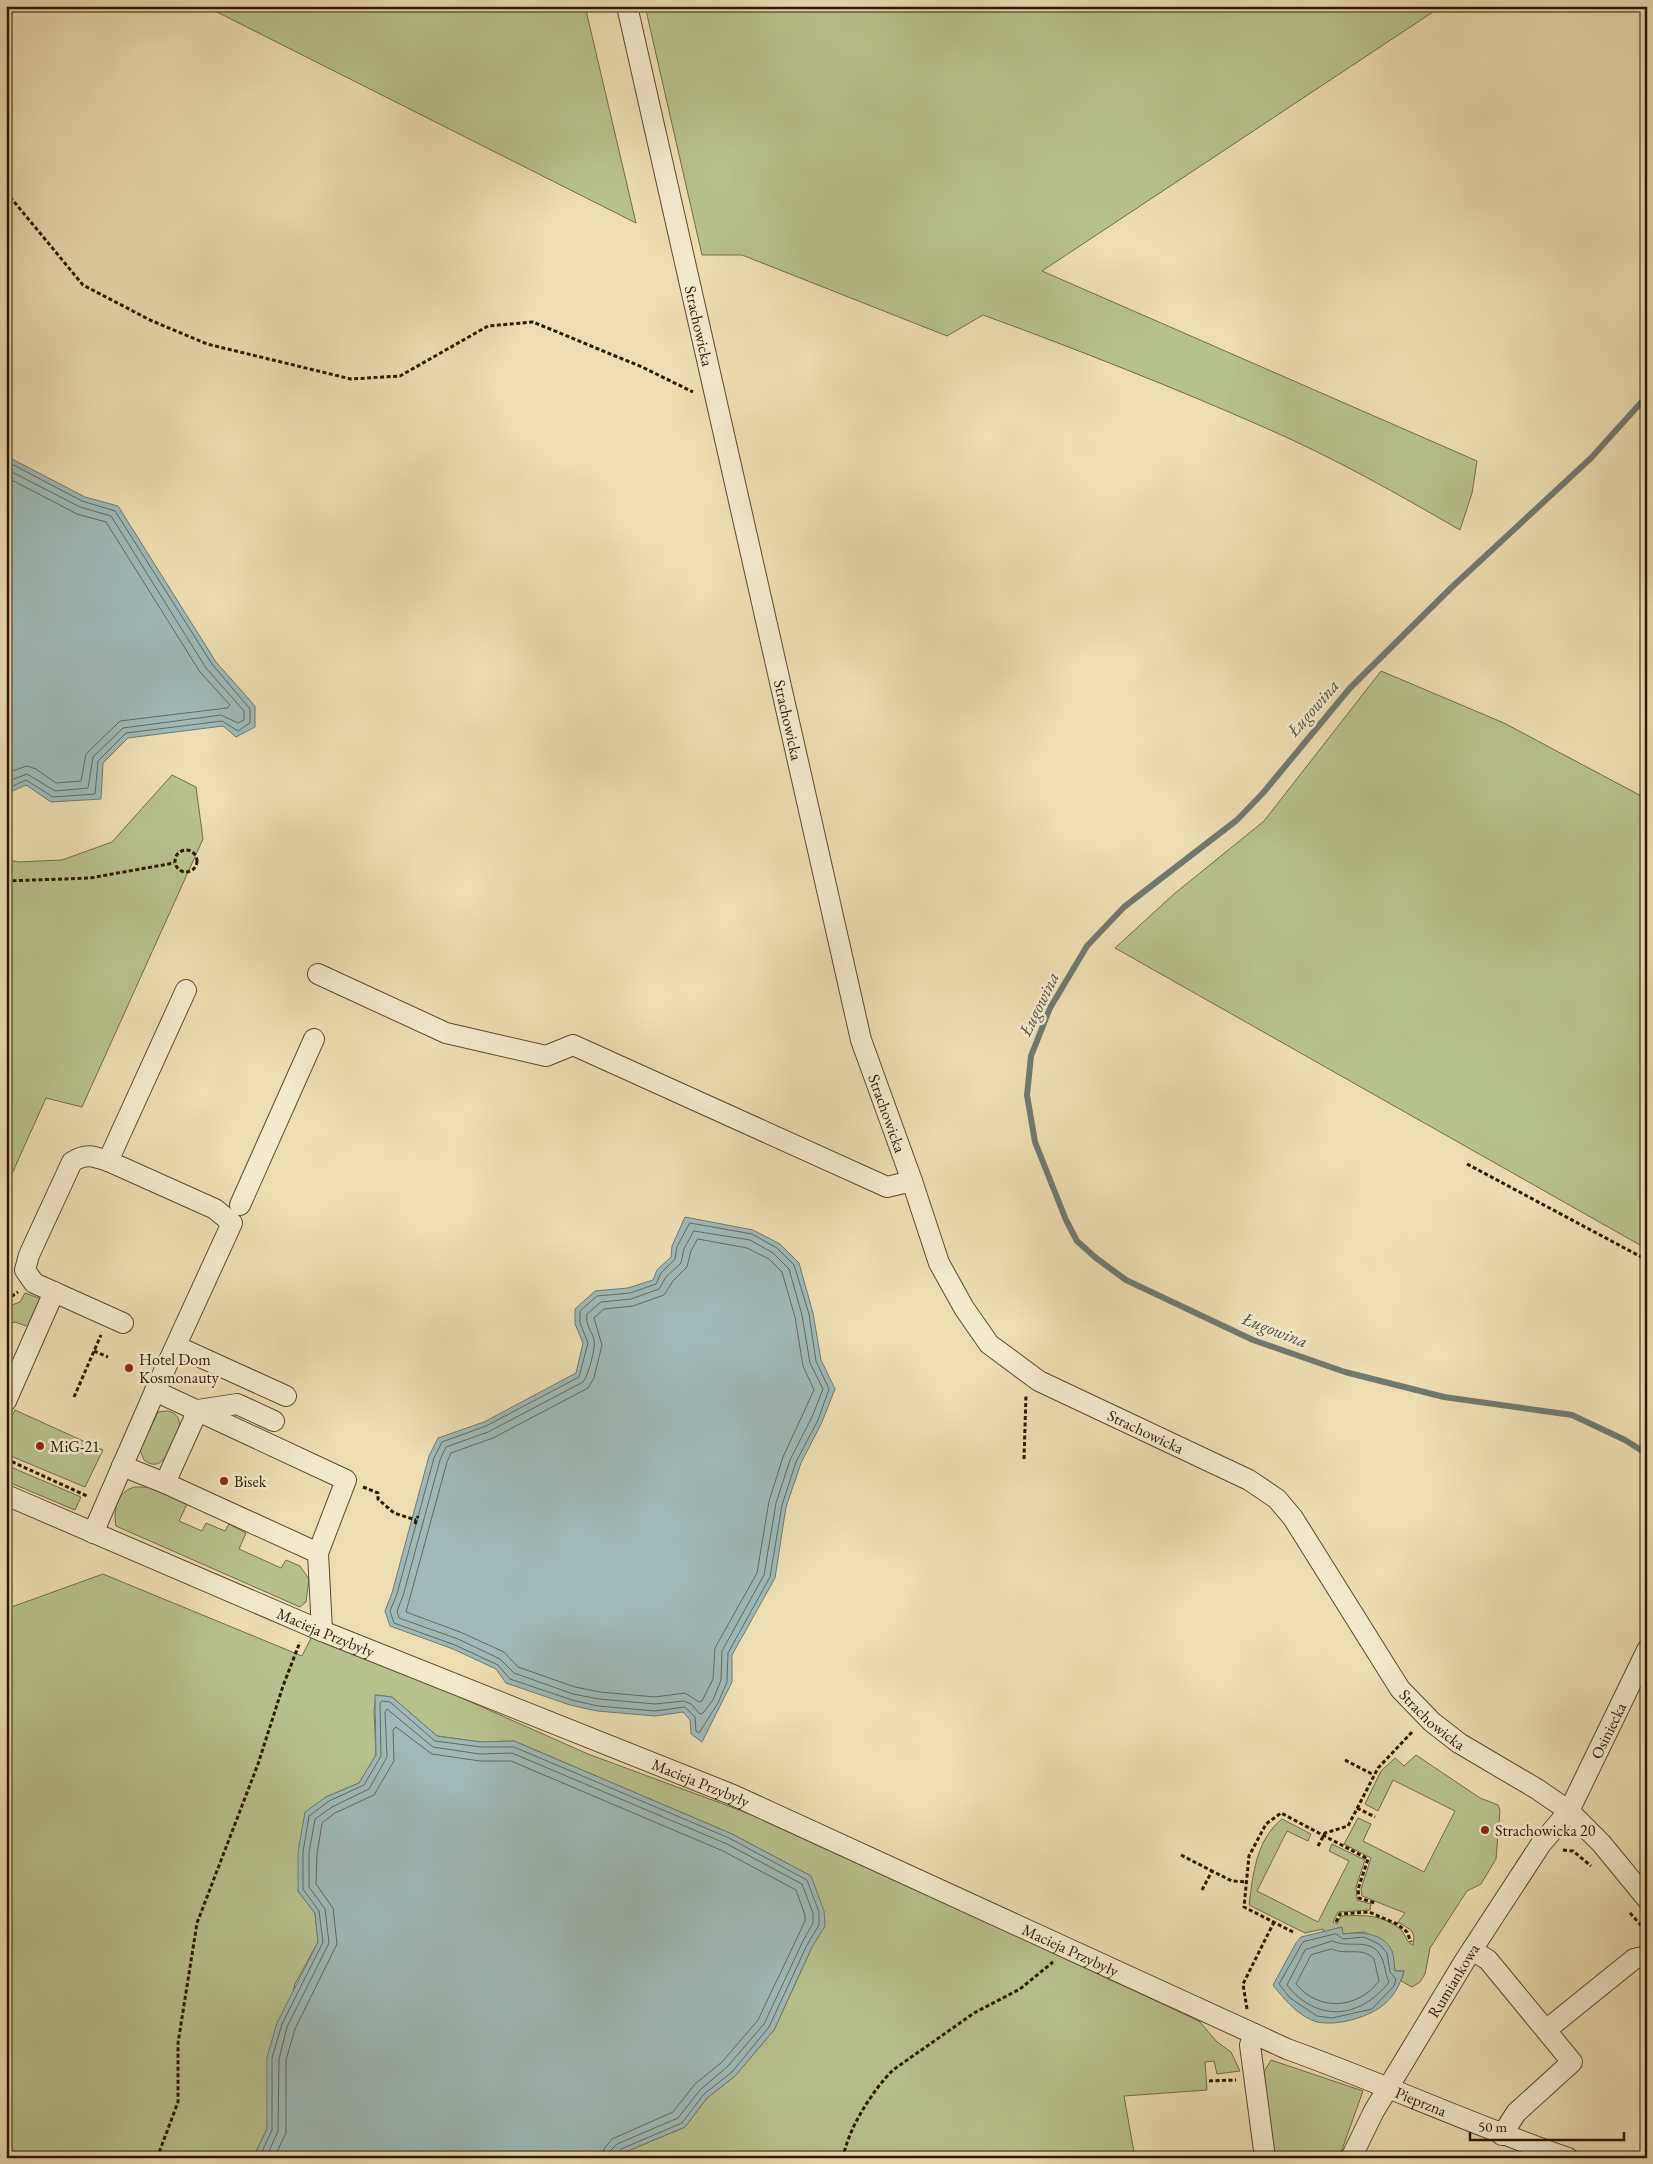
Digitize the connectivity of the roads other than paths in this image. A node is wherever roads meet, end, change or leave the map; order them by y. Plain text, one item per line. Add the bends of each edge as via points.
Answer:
1 (627, 6) edge
2 (318, 974) dead end
3 (186, 990) dead end
4 (314, 1039) dead end
5 (108, 1161) junction
6 (912, 1182) junction
7 (240, 1204) dead end
8 (54, 1292) junction
9 (116, 1319) road end
10 (176, 1346) junction
11 (155, 1391) junction
12 (286, 1396) dead end
13 (6, 1402) edge
14 (198, 1410) junction
15 (274, 1421) dead end
16 (122, 1466) junction
17 (165, 1483) junction
18 (6, 1495) edge
19 (93, 1533) junction
20 (318, 1553) junction
21 (314, 1627) junction
22 (1647, 1650) edge
23 (1569, 1811) junction
24 (1647, 1899) edge
25 (1472, 1950) junction
26 (1647, 1956) edge
27 (1546, 2030) junction
28 (1254, 2034) junction
29 (1388, 2087) junction
30 (1502, 2135) junction
31 (1265, 2158) edge
32 (1351, 2158) edge
33 (1568, 2158) edge

1 - 6 street, Strachowicka via 861,1040
2 - 6 street via 446,1033 546,1056 572,1046 887,1187
3 - 5 street
4 - 7 street
5 - 8 street via 90,1155 72,1162 29,1255 25,1270 34,1283
5 - 10 street via 215,1209 232,1223
6 - 23 street, Strachowicka via 939,1263 989,1344 1032,1376 1249,1480 1277,1499 1332,1578 1400,1689 1459,1744
8 - 9 street
8 - 13 street
10 - 11 street
10 - 12 street
11 - 14 street
11 - 16 street
14 - 15 street via 238,1404
14 - 17 street
14 - 20 street via 346,1480
16 - 17 street
16 - 19 street
17 - 20 street
18 - 19 street, Macieja Przybyły
19 - 21 street, Macieja Przybyły
20 - 21 street
21 - 28 street, Macieja Przybyły via 733,1795
22 - 23 street, Osiniecka
23 - 24 street, Strachowicka via 1601,1843
23 - 25 street, Rumiankowa via 1541,1844
25 - 27 street via 1488,1960
25 - 29 street, Rumiankowa
26 - 27 street via 1634,1958
27 - 30 street via 1572,2062 1516,2113
28 - 29 street, Macieja Przybyły
28 - 31 street via 1250,2045
29 - 30 street, Pieprzna
29 - 32 street, Rumiankowa via 1362,2131
30 - 33 street, Pieprzna

